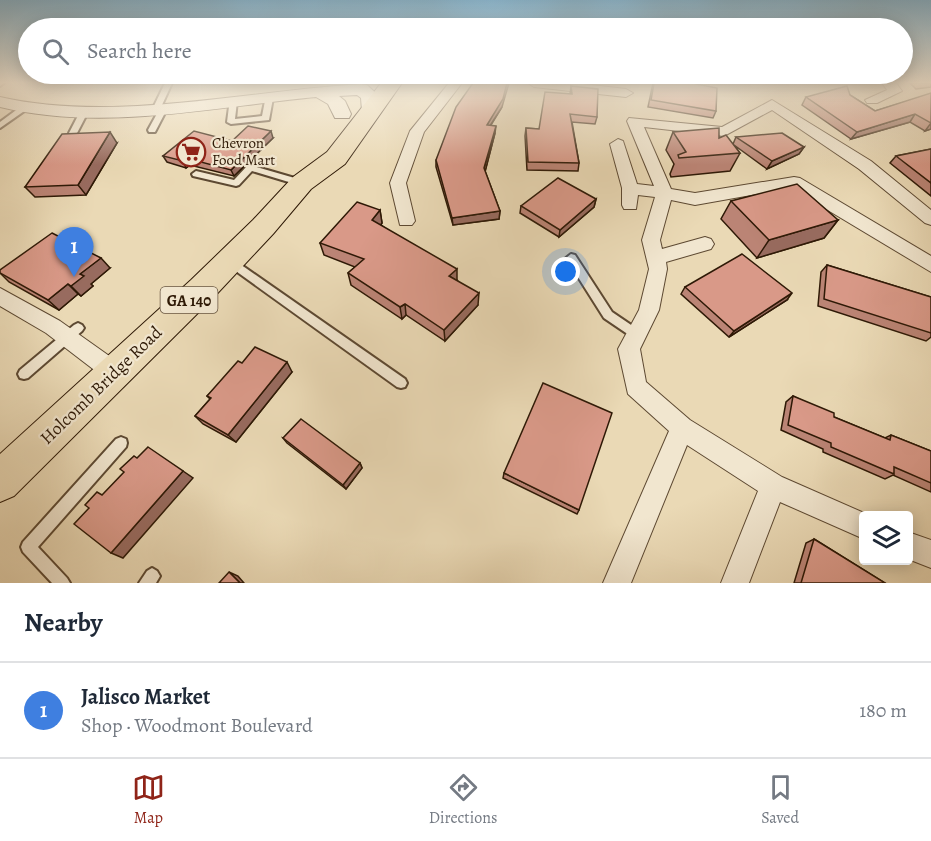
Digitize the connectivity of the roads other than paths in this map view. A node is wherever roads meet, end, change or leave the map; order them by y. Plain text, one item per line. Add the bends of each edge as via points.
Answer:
1 (22, 110) edge
2 (85, 110) edge
3 (159, 110) edge
4 (340, 110) edge
5 (346, 110) edge
6 (358, 110) edge
7 (434, 110) edge
8 (632, 110) edge
9 (763, 110) edge
10 (780, 110) edge
11 (342, 114) junction
12 (634, 121) junction
13 (0, 126) edge
14 (152, 130) dead end
15 (74, 134) edge
16 (618, 144) dead end
17 (196, 174) dead end
18 (302, 183) junction
19 (630, 188) junction
20 (665, 193) junction
21 (630, 205) dead end
22 (931, 219) edge
23 (406, 221) dead end
24 (705, 244) dead end
25 (571, 258) dead end
26 (656, 258) junction
27 (229, 261) junction
28 (931, 264) edge
29 (0, 296) edge
30 (72, 332) junction
31 (636, 334) junction
32 (114, 372) junction
33 (24, 374) dead end
34 (401, 383) dead end
35 (682, 428) junction
36 (121, 442) dead end
37 (0, 482) edge
38 (773, 486) junction
39 (859, 524) edge
40 (913, 547) edge
41 (931, 554) edge
42 (62, 583) edge
43 (617, 583) edge
44 (735, 583) edge

1 - 13 lane
2 - 15 lane
3 - 14 lane
4 - 11 street
5 - 11 main road, Holcomb Bridge Road / GA 140
6 - 18 main road, Holcomb Bridge Road / GA 140 via 336,158
7 - 23 street via 417,131 398,183
8 - 12 street
9 - 12 street via 724,132
10 - 22 street via 865,165
11 - 18 main road, Holcomb Bridge Road / GA 140 via 313,153
12 - 20 street
16 - 19 street
17 - 18 lane via 236,183 250,168
18 - 27 main road, Holcomb Bridge Road / GA 140
19 - 20 street
19 - 21 street
20 - 26 street via 651,240
20 - 28 street via 695,199 794,182
24 - 26 street
25 - 31 lane via 608,315
26 - 31 street via 658,269 649,310
27 - 32 main road, Holcomb Bridge Road / GA 140
27 - 34 lane
29 - 30 street
30 - 32 street
30 - 33 lane
31 - 35 street via 629,349 636,387
32 - 37 main road, Holcomb Bridge Road / GA 140
35 - 38 street
35 - 43 street
36 - 42 lane via 28,547
38 - 39 street
38 - 44 street
40 - 41 street

